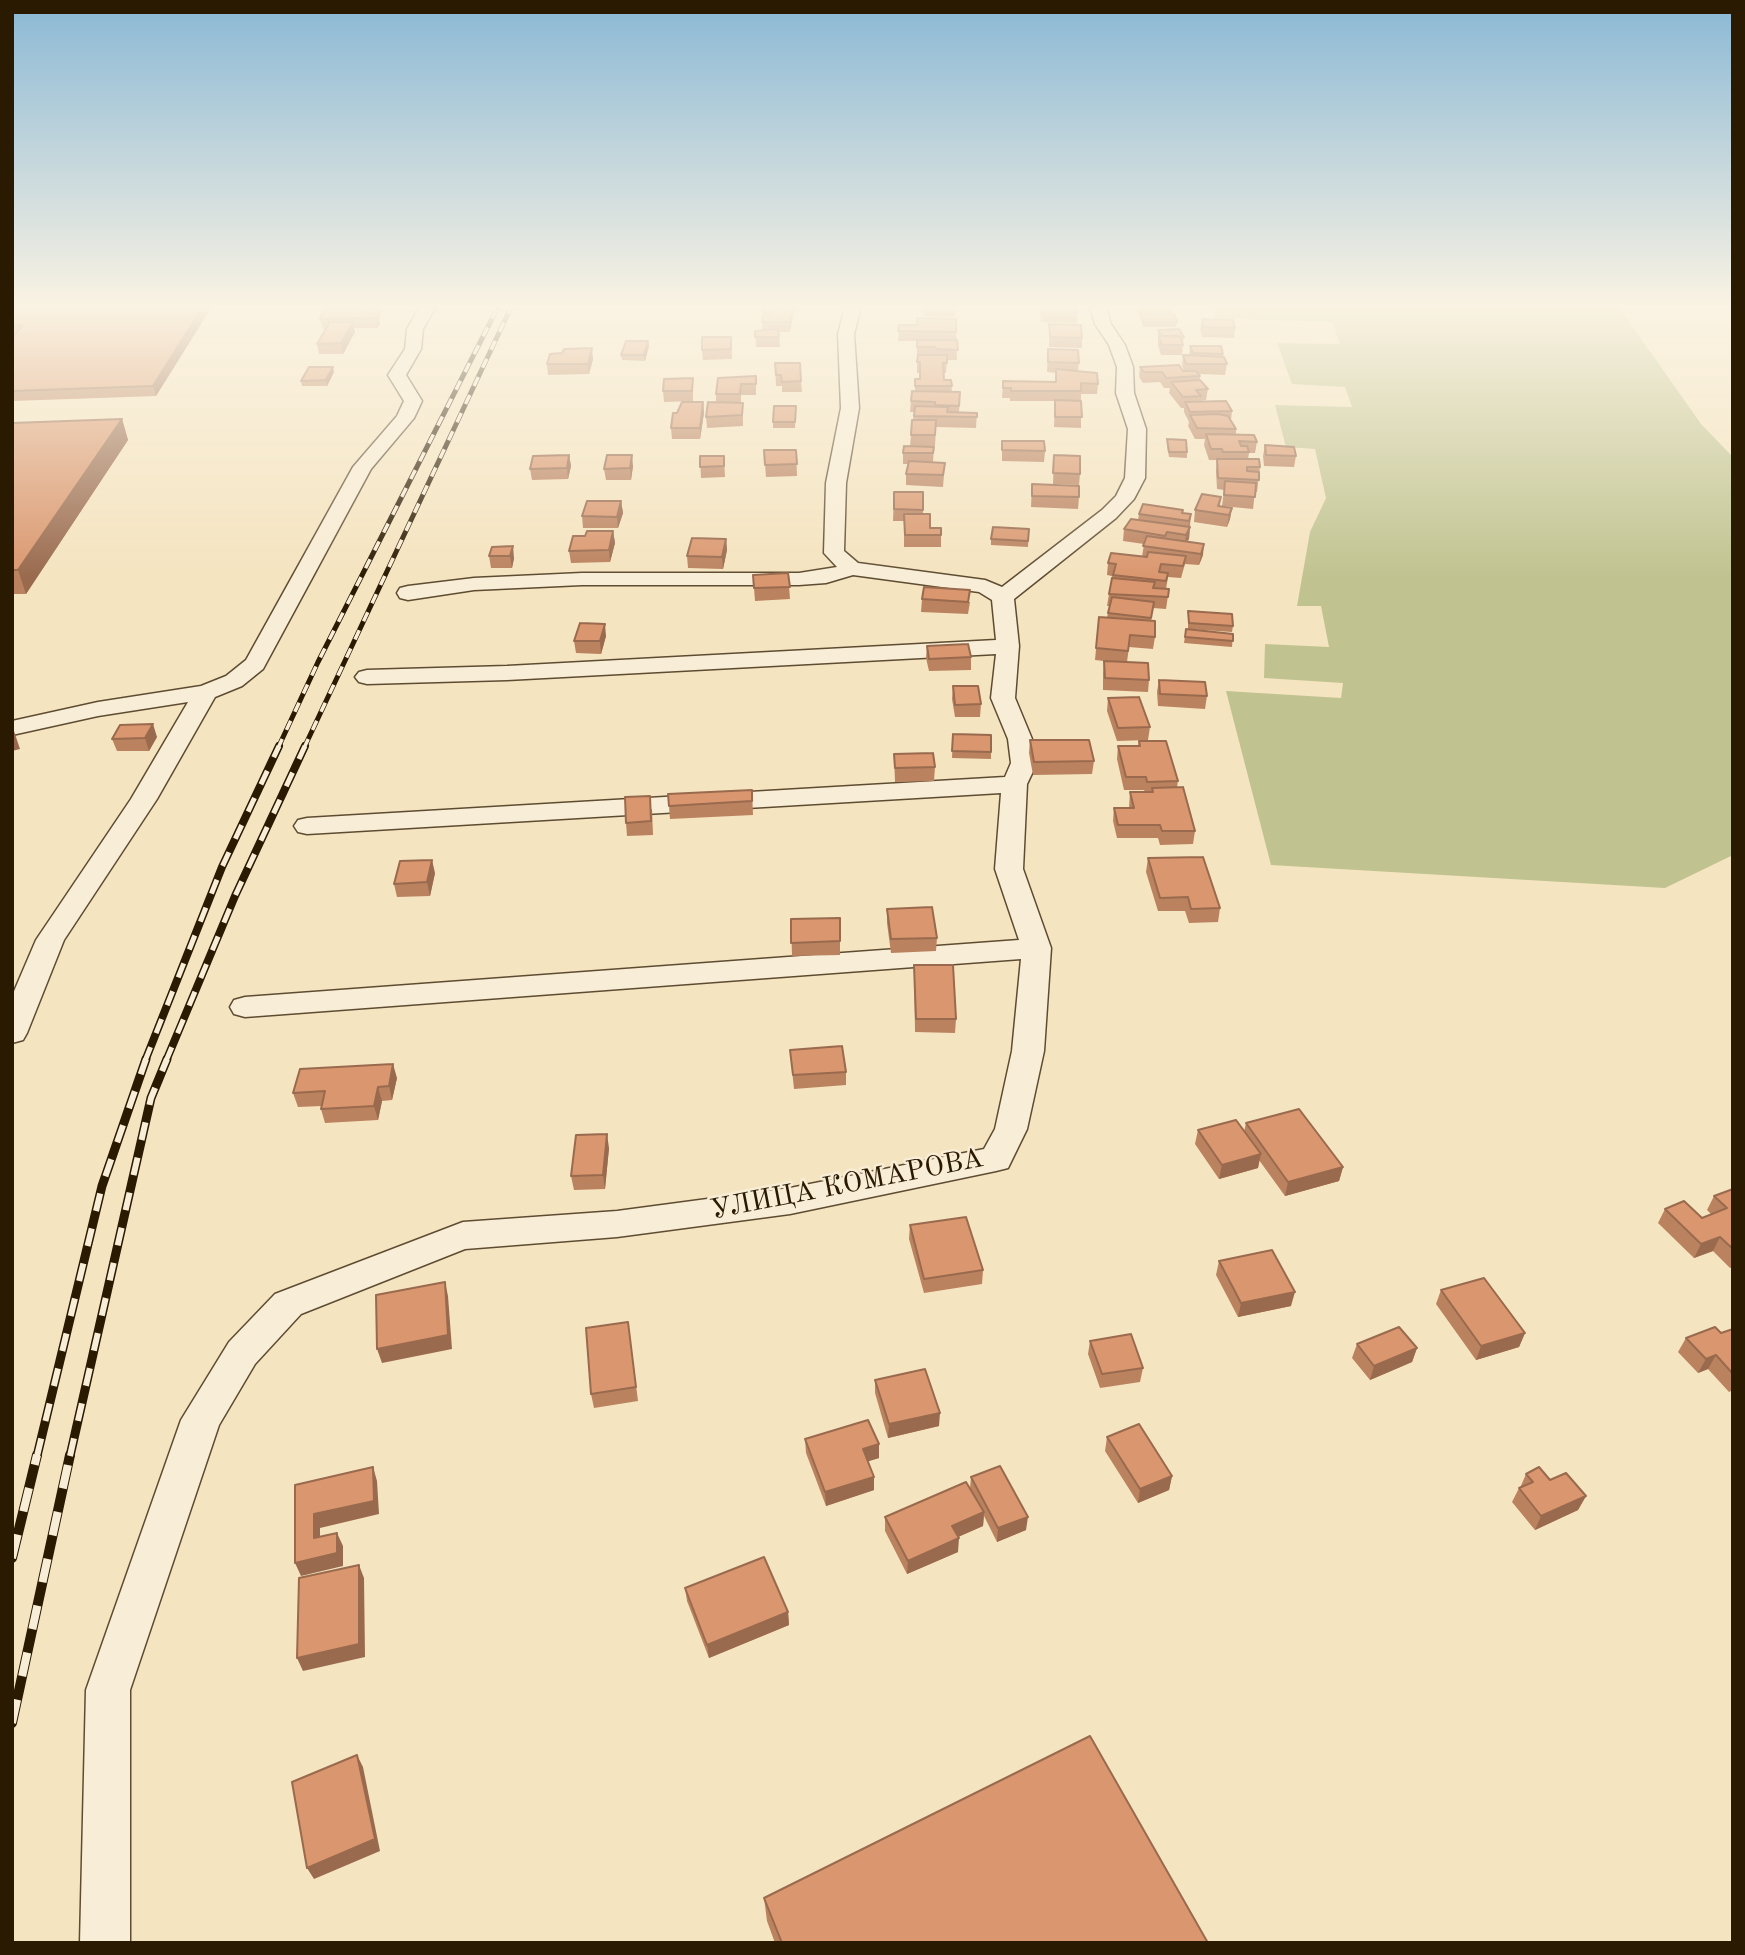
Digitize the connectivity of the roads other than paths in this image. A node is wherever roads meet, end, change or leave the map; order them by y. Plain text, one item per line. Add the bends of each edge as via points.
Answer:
1 (407, 394) edge
2 (849, 394) edge
3 (1125, 394) edge
4 (852, 569) junction
5 (408, 593) dead end
6 (1003, 597) junction
7 (1008, 646) junction
8 (367, 677) dead end
9 (206, 692) junction
10 (12, 728) edge
11 (1014, 784) junction
12 (307, 826) dead end
13 (1036, 948) junction
14 (245, 1007) dead end
15 (12, 1033) edge
16 (105, 1943) edge

1 - 9 street via 413,401 405,418 363,467 255,664 234,681
2 - 4 street via 836,484 834,553
3 - 6 street via 1137,429 1135,478 1124,499
4 - 5 street via 799,579 582,579 474,584
4 - 6 street via 985,586
6 - 7 street, УЛИЦА КОМАРОВА
7 - 8 street
7 - 11 street, УЛИЦА КОМАРОВА via 1003,698 1020,739 1024,763
9 - 10 street
9 - 15 street via 144,799 50,940
11 - 12 street
11 - 13 street, УЛИЦА КОМАРОВА via 1009,869
13 - 14 street
13 - 16 street, УЛИЦА КОМАРОВА via 1019,1102 1012,1129 996,1159 790,1201 617,1224 463,1236 288,1304 242,1353 201,1420 108,1689

